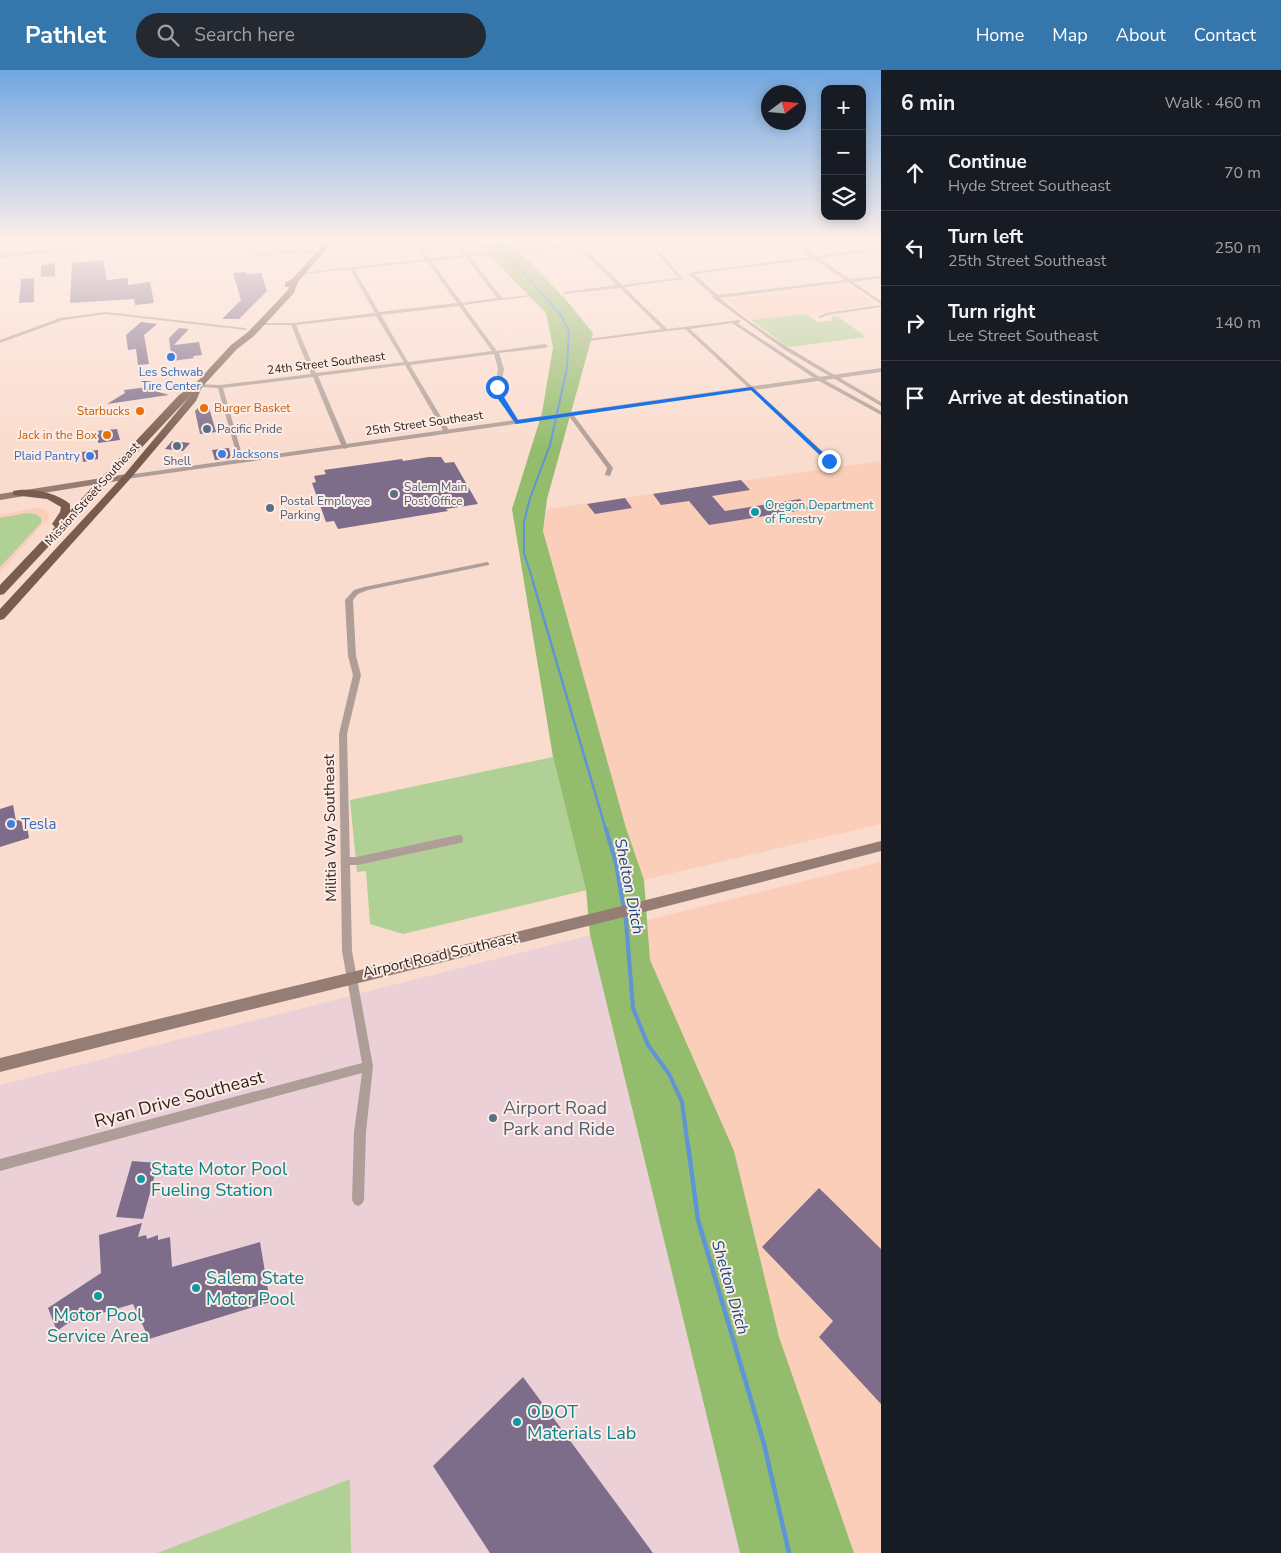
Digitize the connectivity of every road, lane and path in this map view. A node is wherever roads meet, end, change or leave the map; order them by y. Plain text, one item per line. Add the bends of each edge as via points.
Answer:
1 (272, 311) edge
2 (375, 311) edge
3 (400, 311) edge
4 (465, 311) edge
5 (646, 311) edge
6 (734, 311) edge
7 (843, 311) edge
8 (261, 312) joint
9 (377, 314) junction
10 (820, 317) dead end
11 (746, 320) junction
12 (733, 322) junction
13 (260, 324) junction
14 (293, 324) junction
15 (246, 328) junction
16 (687, 328) junction
17 (666, 330) junction
18 (581, 341) dead end
19 (0, 342) edge
20 (545, 346) dead end
21 (234, 348) junction
22 (494, 352) junction
23 (406, 363) junction
24 (881, 370) edge
25 (314, 375) junction
26 (833, 377) junction
27 (818, 379) junction
28 (199, 385) junction
29 (220, 387) junction
30 (752, 389) junction
31 (881, 404) edge
32 (881, 413) edge
33 (570, 414) junction
34 (516, 422) junction
35 (447, 432) junction
36 (345, 447) junction
37 (241, 462) junction
38 (834, 465) dead end
39 (608, 474) dead end
40 (127, 477) junction
41 (105, 480) junction
42 (16, 493) junction
43 (0, 497) edge
44 (41, 547) junction
45 (487, 564) dead end
46 (0, 592) edge
47 (0, 616) edge
48 (459, 839) dead end
49 (881, 846) edge
50 (346, 861) junction
51 (351, 977) junction
52 (0, 1065) edge
53 (368, 1066) junction
54 (0, 1165) edge
55 (358, 1200) dead end

1 - 13 highway, Mission Street Southeast
2 - 9 street
3 - 9 street
4 - 22 street
5 - 17 street
6 - 11 street
7 - 10 street
8 - 13 highway via 257,323
8 - 15 highway, Mission Street Southeast
9 - 14 street
9 - 23 street
11 - 12 street
11 - 26 street
12 - 16 street
12 - 27 street
13 - 14 street
13 - 21 highway, Mission Street Southeast
14 - 25 street
15 - 19 street via 123,314 93,314 56,321
15 - 21 highway, Mission Street Southeast via 249,330
16 - 17 street
16 - 30 street
17 - 18 street
20 - 22 street, 24th Street Southeast
21 - 28 highway, Mission Street Southeast
22 - 23 street, 24th Street Southeast
22 - 34 street via 501,364 497,390
23 - 25 street, 24th Street Southeast
23 - 35 street
24 - 26 street, 25th Street Southeast
25 - 29 street, 24th Street Southeast
25 - 36 street
26 - 27 street, 25th Street Southeast
26 - 31 street
27 - 30 street, 25th Street Southeast
27 - 32 street
28 - 29 street, 24th Street Southeast
28 - 40 highway, Mission Street Southeast via 193,399
28 - 41 highway, Mission Street Southeast via 182,397
29 - 37 street
30 - 33 street, 25th Street Southeast
30 - 38 street
33 - 34 street, 25th Street Southeast
33 - 39 street via 610,468
34 - 35 street, 25th Street Southeast
35 - 36 street, 25th Street Southeast
36 - 37 street, 25th Street Southeast
37 - 40 street, 25th Street Southeast
40 - 41 main road, 25th Street Southeast
40 - 47 highway, Mission Street Southeast
41 - 42 main road, 25th Street Southeast
41 - 44 highway, Mission Street Southeast
42 - 43 main road, 25th Street Southeast
42 - 44 highway via 50,497 66,506
44 - 46 highway, Mission Street Southeast
45 - 50 street, Militia Way Southeast via 366,588 348,600 352,656 357,675 343,734
48 - 50 street
49 - 51 main road, Airport Road Southeast via 653,905
50 - 51 street, Militia Way Southeast via 347,950
51 - 52 main road, Airport Road Southeast
51 - 53 street, Militia Way Southeast
53 - 54 street, Ryan Drive Southeast
53 - 55 street, Militia Way Southeast via 360,1132

